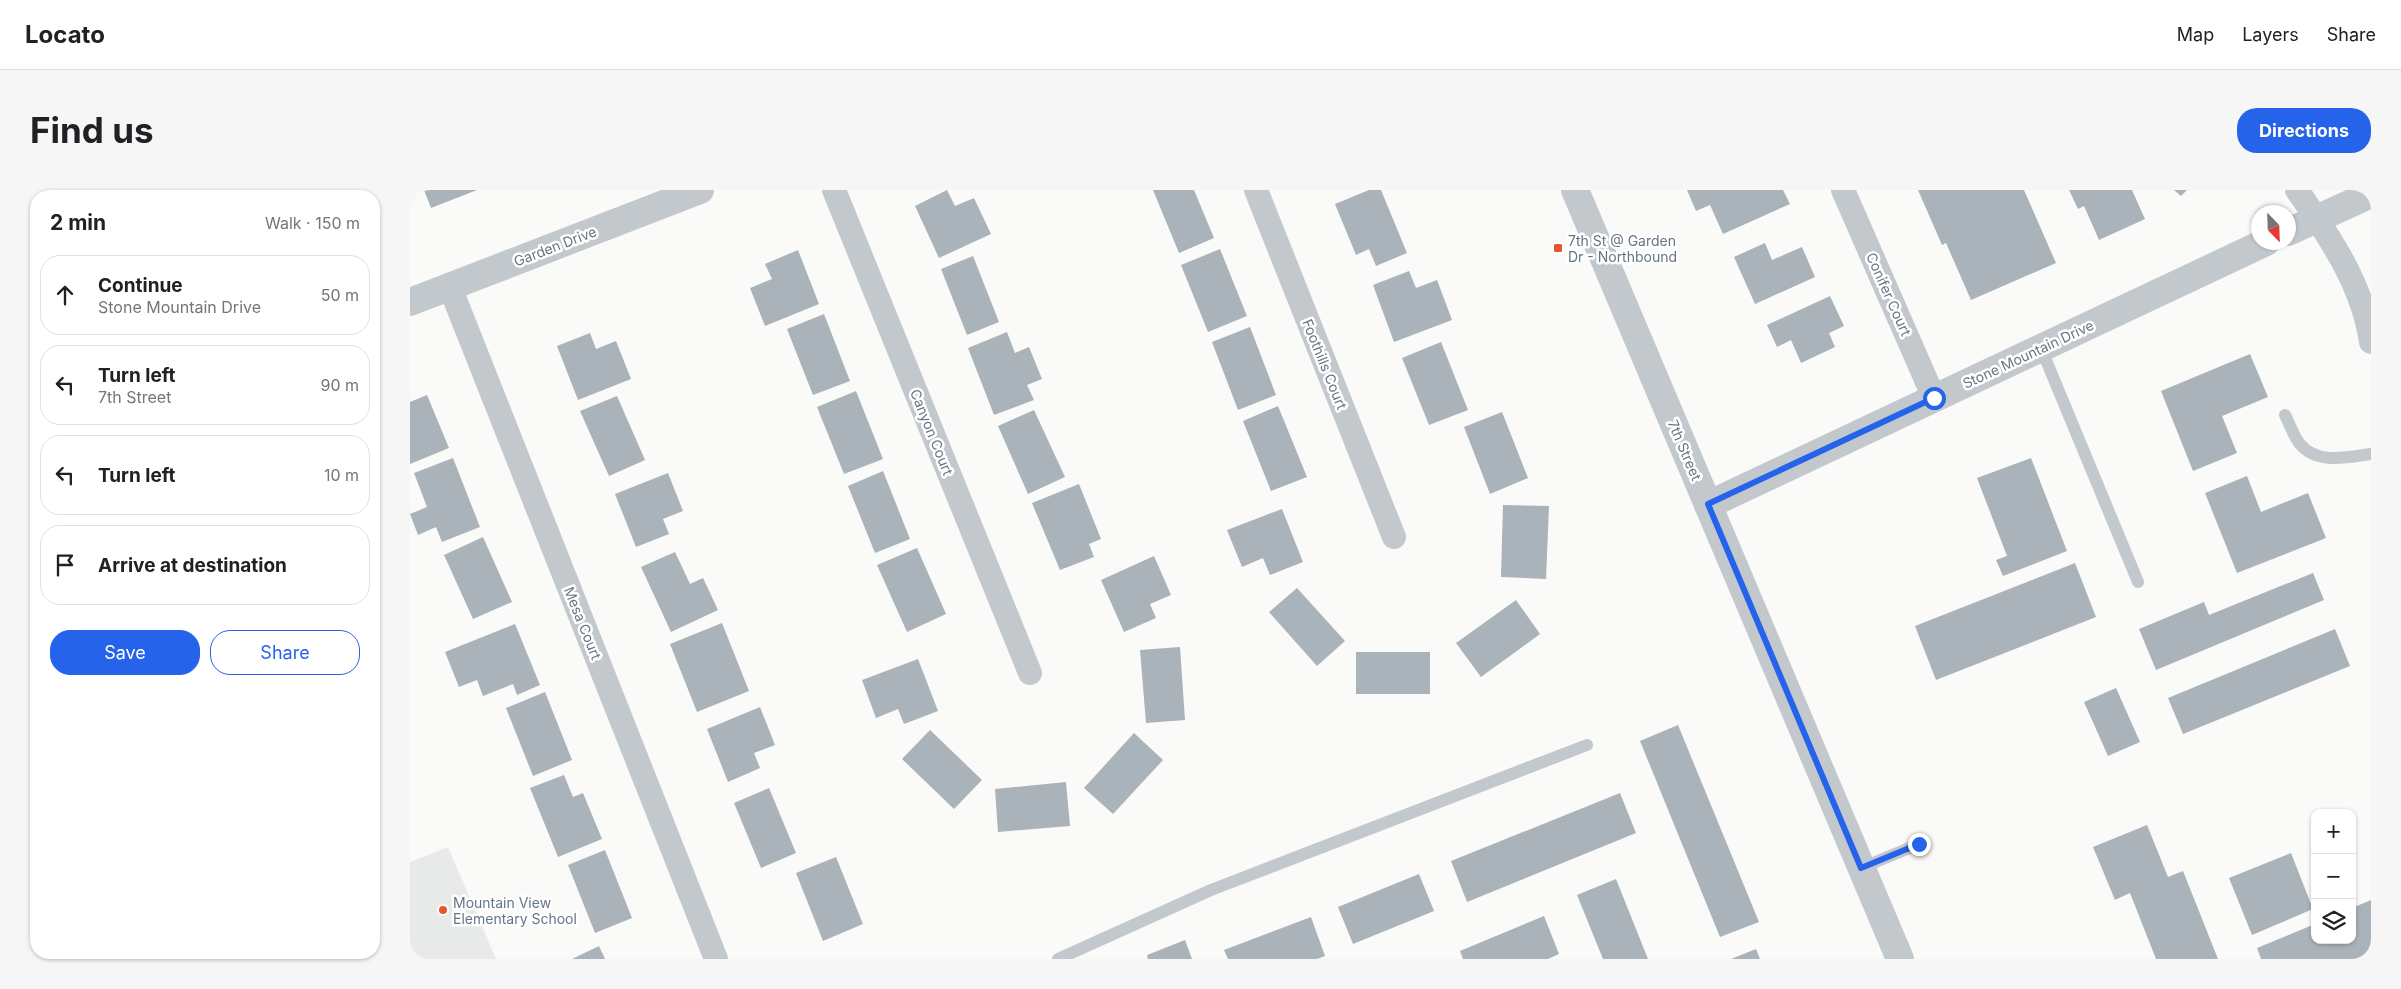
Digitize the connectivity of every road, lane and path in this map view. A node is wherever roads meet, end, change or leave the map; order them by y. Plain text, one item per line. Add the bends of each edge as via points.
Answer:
1 (700, 190) edge
2 (834, 190) edge
3 (1256, 190) edge
4 (1575, 190) edge
5 (1843, 190) edge
6 (2297, 190) edge
7 (2371, 194) edge
8 (2317, 219) junction
9 (2296, 228) edge
10 (2251, 249) edge
11 (450, 287) junction
12 (410, 302) edge
13 (2371, 342) edge
14 (2041, 348) junction
15 (1934, 398) junction
16 (2285, 416) dead end
17 (2371, 454) edge
18 (1708, 504) junction
19 (1394, 537) dead end
20 (2138, 582) dead end
21 (1030, 674) dead end
22 (1587, 745) dead end
23 (1919, 844) dead end
24 (1861, 868) junction
25 (716, 959) edge
26 (1058, 959) edge
27 (1900, 959) edge

1 - 11 street, Garden Drive
2 - 21 street, Canyon Court
3 - 19 street, Foothills Court
4 - 18 street, 7th Street
5 - 15 street, Conifer Court
6 - 8 street
7 - 8 street
8 - 9 street
8 - 13 street via 2357,290 2368,319
10 - 14 street, Stone Mountain Drive
11 - 12 street, Garden Drive
11 - 25 street, Mesa Court
14 - 15 street, Stone Mountain Drive
14 - 20 lane
15 - 18 street, Stone Mountain Drive
16 - 17 lane via 2299,444 2314,456 2334,458
18 - 24 street, 7th Street
22 - 26 lane via 1211,890
23 - 24 lane
24 - 27 street, 7th Street

